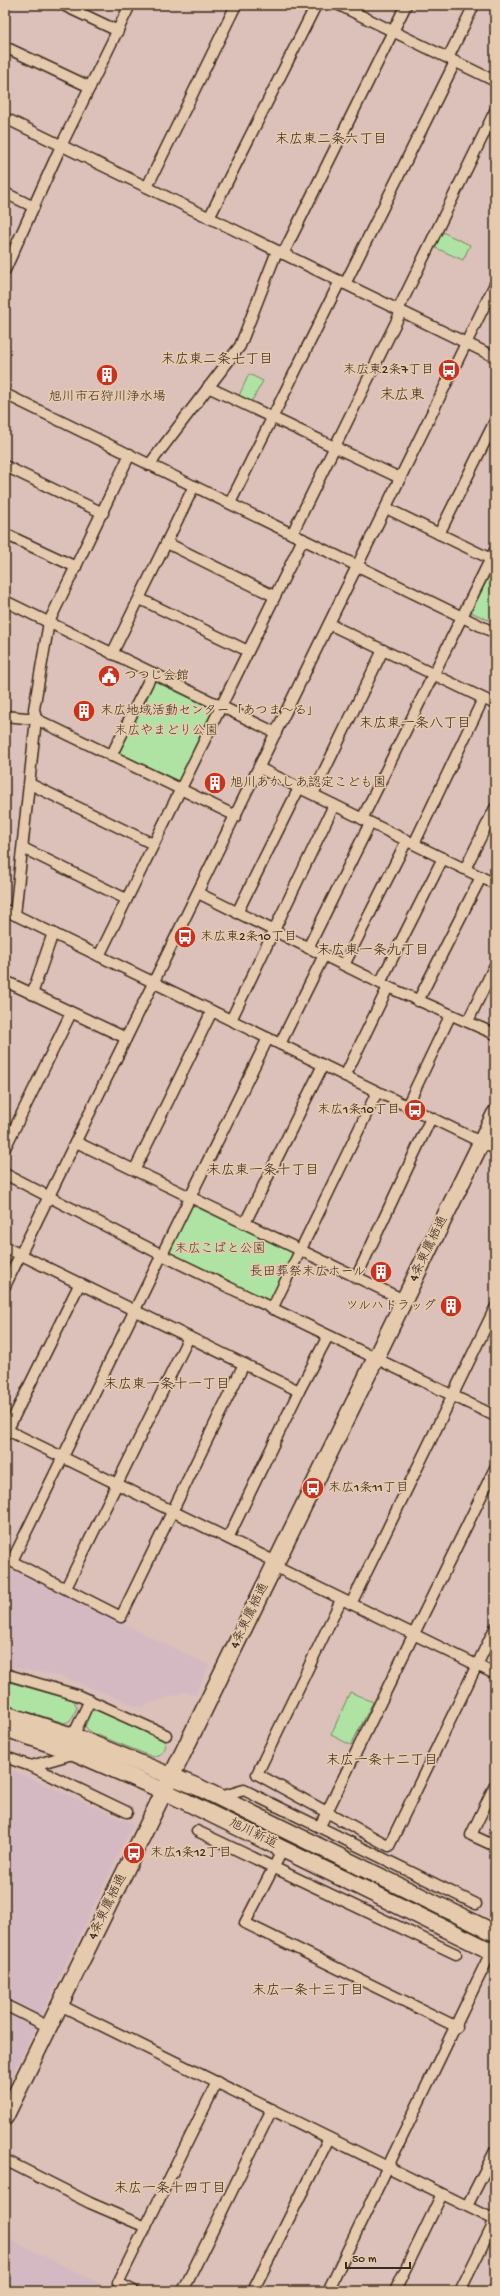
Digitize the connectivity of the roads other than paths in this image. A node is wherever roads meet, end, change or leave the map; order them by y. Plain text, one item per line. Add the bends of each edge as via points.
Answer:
1 (63, 5) edge
2 (130, 5) edge
3 (236, 5) edge
4 (316, 5) edge
5 (339, 5) edge
6 (406, 5) edge
7 (474, 5) edge
8 (118, 31) junction
9 (393, 31) junction
10 (5, 47) edge
11 (452, 60) junction
12 (495, 81) edge
13 (90, 87) junction
14 (495, 111) edge
15 (5, 118) edge
16 (61, 146) junction
17 (147, 187) junction
18 (5, 193) edge
19 (34, 207) junction
20 (209, 218) junction
21 (280, 252) junction
22 (5, 270) edge
23 (342, 283) junction
24 (495, 284) edge
25 (400, 311) junction
26 (466, 343) junction
27 (495, 357) edge
28 (208, 387) junction
29 (5, 394) edge
30 (274, 418) junction
31 (494, 425) edge
32 (335, 447) junction
33 (130, 454) junction
34 (149, 465) junction
35 (5, 466) edge
36 (400, 478) junction
37 (194, 486) junction
38 (230, 503) junction
39 (386, 508) junction
40 (103, 513) junction
41 (5, 534) edge
42 (292, 534) junction
43 (439, 534) junction
44 (303, 539) junction
45 (167, 543) junction
46 (494, 557) edge
47 (357, 566) junction
48 (76, 567) junction
49 (274, 596) junction
50 (140, 599) junction
51 (5, 601) edge
52 (462, 616) junction
53 (49, 622) junction
54 (329, 624) junction
55 (495, 633) edge
56 (383, 650) junction
57 (248, 651) junction
58 (112, 654) junction
59 (152, 674) junction
60 (434, 675) junction
61 (483, 699) junction
62 (495, 704) edge
63 (222, 707) junction
64 (5, 716) edge
65 (36, 720) junction
66 (276, 733) junction
67 (111, 756) junction
68 (259, 768) junction
69 (30, 784) junction
70 (299, 788) junction
71 (180, 789) junction
72 (313, 794) junction
73 (334, 805) junction
74 (495, 808) edge
75 (236, 816) junction
76 (366, 821) junction
77 (411, 842) junction
78 (153, 844) junction
79 (23, 848) junction
80 (443, 858) junction
81 (465, 869) junction
82 (481, 877) junction
83 (495, 884) edge
84 (198, 893) junction
85 (126, 899) junction
86 (5, 910) edge
87 (237, 913) junction
88 (16, 915) junction
89 (272, 930) junction
90 (53, 933) junction
91 (308, 948) junction
92 (324, 955) junction
93 (99, 956) junction
94 (344, 965) junction
95 (495, 965) edge
96 (154, 982) junction
97 (6, 985) edge
98 (384, 985) junction
99 (32, 994) junction
100 (418, 1001) junction
101 (212, 1011) junction
102 (71, 1013) junction
103 (450, 1016) junction
104 (231, 1020) junction
105 (468, 1021) junction
106 (495, 1034) edge
107 (126, 1038) junction
108 (268, 1038) junction
109 (280, 1044) junction
110 (323, 1065) junction
111 (345, 1076) junction
112 (377, 1092) junction
113 (407, 1106) junction
114 (495, 1114) edge
115 (431, 1118) junction
116 (76, 1142) junction
117 (488, 1146) edge
118 (5, 1148) edge
119 (135, 1169) junction
120 (5, 1174) edge
121 (190, 1196) junction
122 (49, 1199) junction
123 (245, 1223) junction
124 (5, 1247) edge
125 (300, 1250) junction
126 (21, 1254) junction
127 (162, 1255) junction
128 (356, 1278) junction
129 (80, 1283) junction
130 (5, 1286) edge
131 (404, 1300) junction
132 (495, 1308) edge
133 (272, 1309) junction
134 (134, 1310) junction
135 (328, 1336) junction
136 (189, 1337) junction
137 (375, 1359) junction
138 (244, 1364) junction
139 (299, 1391) junction
140 (453, 1395) junction
141 (495, 1416) edge
142 (6, 1431) edge
143 (63, 1456) junction
144 (495, 1468) edge
145 (118, 1484) junction
146 (173, 1511) junction
147 (228, 1538) junction
148 (8, 1559) edge
149 (275, 1564) junction
150 (66, 1588) junction
151 (346, 1602) junction
152 (495, 1628) edge
153 (414, 1635) junction
154 (477, 1665) junction
155 (5, 1674) edge
156 (495, 1674) edge
157 (90, 1700) junction
158 (5, 1714) edge
159 (5, 1728) edge
160 (166, 1735) dead end
161 (73, 1736) junction
162 (76, 1753) junction
163 (5, 1757) edge
164 (31, 1766) junction
165 (171, 1776) junction
166 (495, 1785) edge
167 (164, 1791) junction
168 (220, 1797) junction
169 (127, 1812) dead end
170 (327, 1812) junction
171 (320, 1826) junction
172 (197, 1831) dead end
173 (495, 1846) edge
174 (283, 1849) junction
175 (274, 1867) junction
176 (476, 1904) dead end
177 (440, 1926) junction
178 (495, 1933) edge
179 (432, 1942) junction
180 (494, 1950) edge
181 (456, 1954) dead end
182 (60, 2005) junction
183 (5, 2006) edge
184 (49, 2027) junction
185 (456, 2027) junction
186 (217, 2082) junction
187 (272, 2109) junction
188 (5, 2117) edge
189 (329, 2138) junction
190 (495, 2151) edge
191 (5, 2160) edge
192 (389, 2168) junction
193 (442, 2194) junction
194 (467, 2206) junction
195 (495, 2220) edge
196 (146, 2227) junction
197 (134, 2291) edge
198 (183, 2291) edge
199 (253, 2291) edge
200 (328, 2291) edge
201 (395, 2291) edge
202 (460, 2291) edge

1 - 8 street
2 - 8 street
3 - 17 street
4 - 20 street
5 - 9 street
6 - 9 street
7 - 11 street
8 - 13 street
9 - 11 street
9 - 21 street
10 - 13 street
11 - 12 street
11 - 23 street
13 - 16 street
14 - 25 street
15 - 16 street
16 - 17 street
16 - 19 street
17 - 20 street
18 - 19 street
19 - 22 street
20 - 21 street
21 - 23 street
21 - 28 street via 240,346
23 - 25 street
23 - 30 street
24 - 26 street
25 - 26 street
25 - 32 street
26 - 27 street
26 - 36 street
28 - 30 street
28 - 34 street
29 - 33 street
30 - 32 street
30 - 38 street
31 - 43 street
32 - 36 street
32 - 42 street
33 - 34 street
33 - 40 street
34 - 37 street
35 - 40 street
36 - 39 street
37 - 38 street
37 - 45 street
38 - 42 street
39 - 43 street
39 - 47 street
40 - 48 street
41 - 48 street
42 - 44 street
43 - 46 street
44 - 47 street
44 - 49 street
45 - 49 street
45 - 50 street
46 - 52 street
47 - 52 street
47 - 54 street
48 - 53 street
49 - 57 street
50 - 57 street
50 - 58 street
51 - 53 street
52 - 55 street
52 - 60 street
53 - 58 street
53 - 65 street via 34,709
54 - 56 street
54 - 66 street
56 - 60 street
56 - 72 street
57 - 63 street
58 - 59 street
59 - 63 street
59 - 67 street
60 - 61 street
60 - 76 street
61 - 62 street
61 - 77 street
63 - 66 street
63 - 71 street
64 - 65 street
65 - 67 street
65 - 69 street
66 - 68 street
67 - 71 street
68 - 70 street
68 - 75 street
69 - 78 street
69 - 79 street
70 - 72 street
70 - 87 street
71 - 75 street
71 - 78 street
72 - 73 street
73 - 76 street
73 - 89 street
74 - 81 street
75 - 84 street
76 - 77 street
76 - 91 street
77 - 80 street
77 - 94 street
78 - 85 street
79 - 85 street
79 - 88 street
80 - 81 street
80 - 98 street
81 - 82 street
82 - 83 street
82 - 100 street
84 - 87 street
84 - 96 street
85 - 93 street
86 - 88 street
87 - 89 street
88 - 90 street
89 - 91 street
89 - 104 street
90 - 93 street
90 - 99 street
91 - 92 street
92 - 94 street
92 - 109 street
93 - 96 street
94 - 98 street
95 - 105 street
96 - 101 street
96 - 107 street
97 - 99 street
98 - 100 street
98 - 111 street
99 - 102 street
100 - 103 street
101 - 104 street
101 - 119 street
102 - 107 street
102 - 118 street
103 - 105 street via 455,1015
103 - 113 street
104 - 108 street
105 - 106 street
107 - 116 street
108 - 109 street
108 - 121 street
109 - 110 street
110 - 111 street
110 - 123 street
111 - 112 street
112 - 113 street
112 - 125 street
113 - 115 street
114 - 117 highway, 4条東鷹栖通
115 - 117 street
115 - 128 street
116 - 119 street
116 - 122 street
117 - 131 highway, 4条東鷹栖通
119 - 121 street
120 - 122 street
121 - 123 street
121 - 127 street
122 - 126 street
122 - 127 street
123 - 125 street
124 - 126 street
125 - 128 street
125 - 133 street
126 - 129 street
126 - 130 street
127 - 133 street
127 - 134 street
128 - 131 street
129 - 134 street
129 - 142 street
131 - 137 highway, 4条東鷹栖通
132 - 140 street
133 - 135 street
134 - 136 street
134 - 143 street
135 - 137 street
135 - 139 street
136 - 138 street
136 - 145 street
137 - 140 street
137 - 149 highway, 4条東鷹栖通
138 - 139 street
138 - 146 street
139 - 147 street
140 - 141 street
140 - 151 street
142 - 143 street
143 - 145 street
143 - 148 street
144 - 153 street
145 - 146 street
145 - 150 street
146 - 147 street
146 - 150 street via 121,1617
147 - 149 street
148 - 150 street
149 - 151 street
149 - 165 highway, 4条東鷹栖通
151 - 153 street
151 - 170 street via 257,1774
152 - 154 street
153 - 154 street
153 - 170 street
154 - 156 street
154 - 170 street via 389,1846
155 - 157 street
157 - 160 street
157 - 161 street
158 - 161 highway, 旭川新道
159 - 162 highway, 旭川新道
161 - 165 highway, 旭川新道
162 - 164 street
162 - 167 highway, 旭川新道
163 - 164 street
164 - 169 street
165 - 167 highway, 4条東鷹栖通
165 - 168 highway, 旭川新道
166 - 173 street via 471,1835
167 - 174 highway, 旭川新道
167 - 182 highway, 4条東鷹栖通
168 - 171 street via 244,1790
168 - 178 highway, 旭川新道
170 - 171 street
171 - 176 street
172 - 175 street
174 - 175 street
174 - 177 highway, 旭川新道
175 - 179 street
175 - 185 street via 246,1923
177 - 179 street
177 - 180 highway, 旭川新道
179 - 181 street
180 - 185 street
182 - 184 highway, 4条東鷹栖通
182 - 186 street
183 - 184 street
184 - 188 highway, 4条東鷹栖通
185 - 192 street
186 - 187 street
186 - 196 street
187 - 189 street
187 - 198 street
189 - 192 street
189 - 199 street
190 - 194 street
191 - 196 street via 90,2203
192 - 193 street
192 - 200 street
193 - 194 street
193 - 201 street
194 - 195 street
195 - 202 street
196 - 197 street via 118,2283

